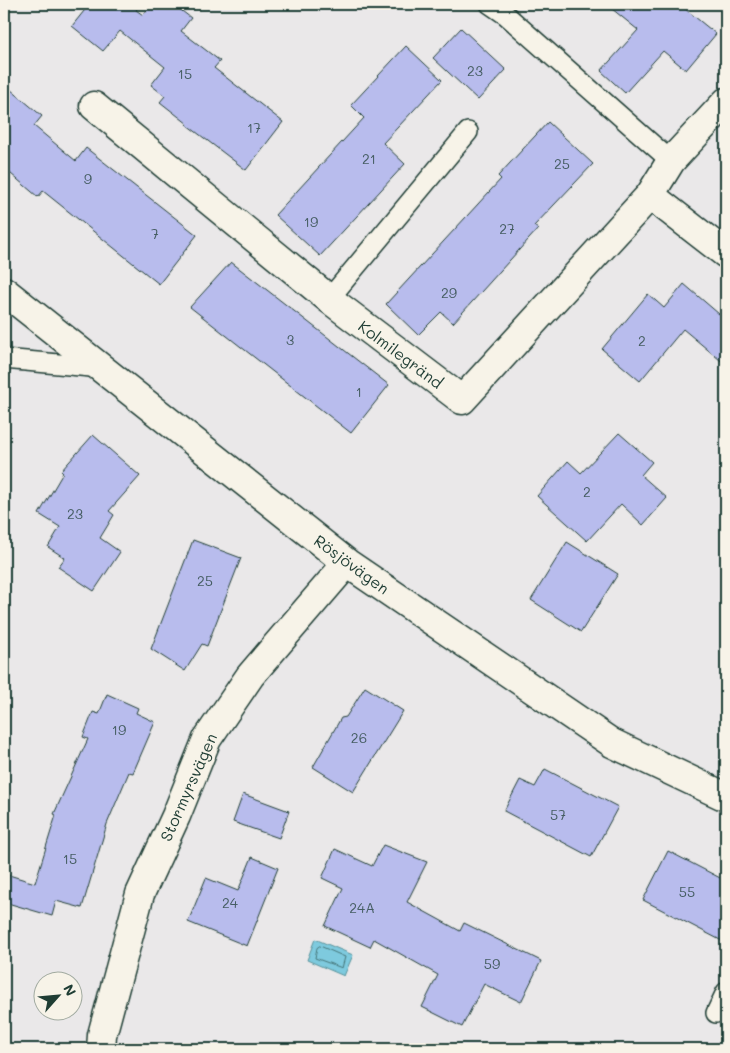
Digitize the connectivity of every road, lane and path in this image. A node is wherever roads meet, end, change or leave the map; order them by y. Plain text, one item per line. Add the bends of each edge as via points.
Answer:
1 (490, 4) edge
2 (726, 102) edge
3 (94, 106) dead end
4 (468, 132) dead end
5 (671, 161) junction
6 (650, 195) junction
7 (726, 254) edge
8 (4, 291) edge
9 (329, 299) junction
10 (4, 359) edge
11 (103, 368) junction
12 (347, 563) junction
13 (726, 798) edge
14 (726, 992) edge
15 (716, 1013) dead end
16 (101, 1049) edge

1 - 5 lane
2 - 5 street, Kolmilegränd
3 - 9 street, Kolmilegränd
4 - 9 lane
5 - 6 street, Kolmilegränd
6 - 7 street
6 - 9 street, Kolmilegränd via 462,400
8 - 11 street, Rösjövägen
10 - 11 lane
11 - 12 street, Rösjövägen
12 - 13 street, Rösjövägen via 612,743
12 - 16 street, Stormyrsvägen via 250,676 207,739 140,894 102,1034
14 - 15 lane

